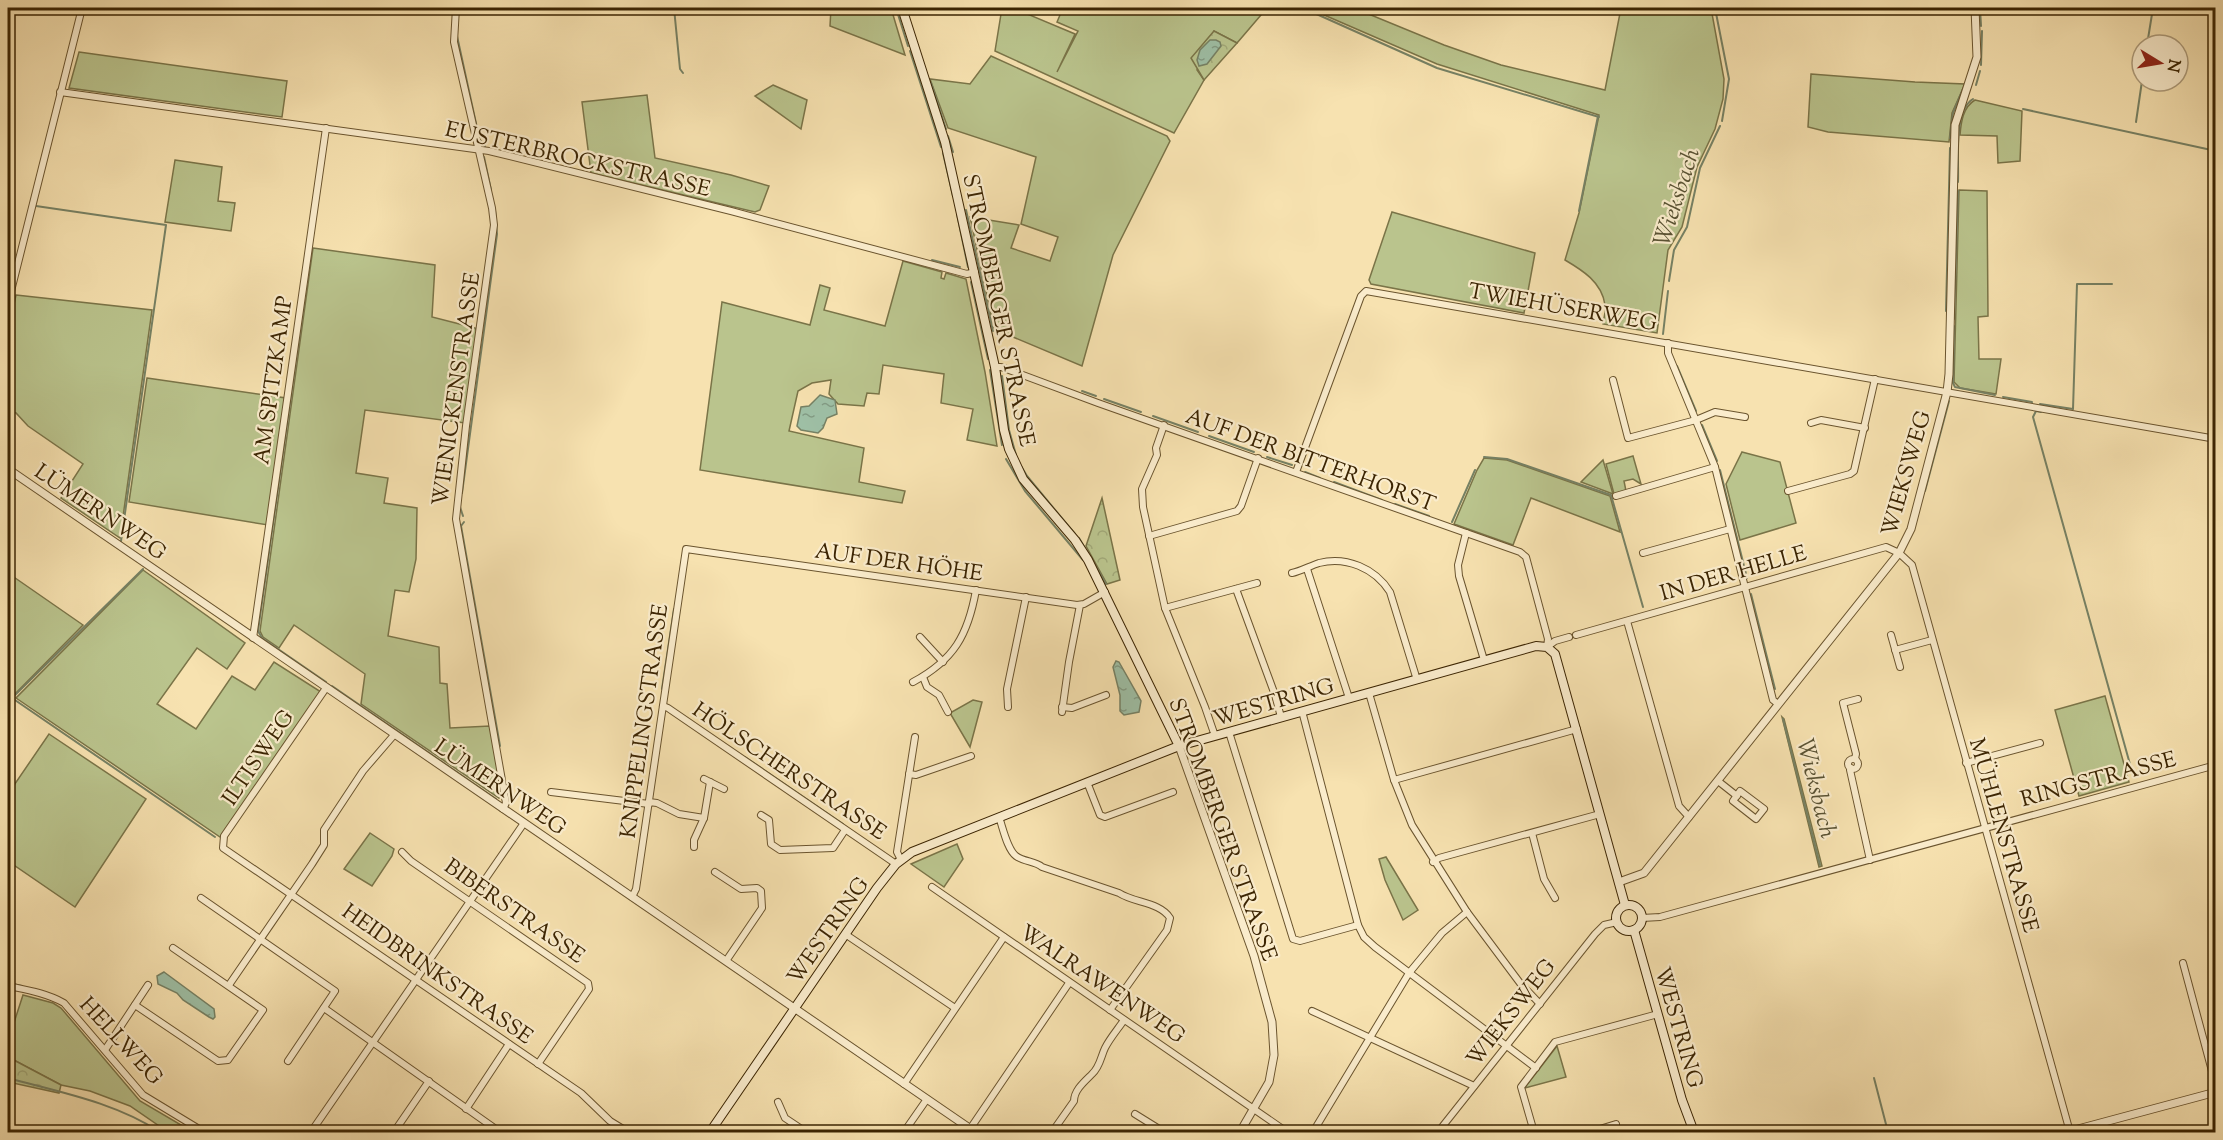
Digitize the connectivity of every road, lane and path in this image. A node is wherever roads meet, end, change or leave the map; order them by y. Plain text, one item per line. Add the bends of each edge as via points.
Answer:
1 (82, 8) edge
2 (456, 8) edge
3 (902, 8) edge
4 (1975, 8) edge
5 (60, 92) junction
6 (326, 128) junction
7 (478, 150) junction
8 (975, 272) junction
9 (8, 303) edge
10 (1668, 343) junction
11 (995, 367) junction
12 (1875, 379) junction
13 (1613, 380) dead end
14 (1947, 392) junction
15 (1744, 417) dead end
16 (1696, 420) junction
17 (1811, 423) dead end
18 (1164, 425) junction
19 (1865, 428) junction
20 (2216, 439) edge
21 (1258, 459) junction
22 (1715, 467) junction
23 (8, 469) edge
24 (1296, 472) junction
25 (1788, 491) dead end
26 (1616, 496) dead end
27 (1730, 529) junction
28 (1466, 533) junction
29 (1149, 536) junction
30 (686, 549) joint
31 (1643, 553) dead end
32 (1899, 553) junction
33 (1307, 569) junction
34 (1292, 573) dead end
35 (1257, 583) dead end
36 (1744, 588) junction
37 (1236, 589) junction
38 (976, 590) junction
39 (1105, 592) junction
40 (1026, 597) junction
41 (1080, 605) junction
42 (1165, 608) junction
43 (1627, 621) junction
44 (1891, 635) dead end
45 (921, 636) dead end
46 (253, 638) junction
47 (1932, 640) junction
48 (1547, 647) junction
49 (1895, 650) junction
50 (1484, 660) junction
51 (943, 662) junction
52 (1900, 668) dead end
53 (923, 677) junction
54 (1417, 680) junction
55 (913, 682) dead end
56 (326, 688) junction
57 (1369, 693) junction
58 (1106, 695) dead end
59 (1349, 698) junction
60 (1858, 699) dead end
61 (1778, 704) junction
62 (663, 706) junction
63 (1008, 707) dead end
64 (1302, 711) junction
65 (948, 712) dead end
66 (1281, 717) junction
67 (1576, 729) junction
68 (1229, 732) junction
69 (394, 735) junction
70 (1215, 736) junction
71 (915, 737) dead end
72 (2040, 743) dead end
73 (1179, 746) junction
74 (971, 756) dead end
75 (1966, 763) junction
76 (2216, 765) edge
77 (909, 774) junction
78 (1394, 780) junction
79 (1718, 781) junction
80 (1088, 782) junction
81 (724, 789) dead end
82 (551, 792) dead end
83 (1173, 792) dead end
84 (1737, 796) junction
85 (649, 803) junction
86 (503, 809) junction
87 (1600, 814) junction
88 (760, 815) dead end
89 (999, 817) junction
90 (1689, 817) junction
91 (704, 818) junction
92 (524, 823) junction
93 (1985, 829) junction
94 (845, 830) junction
95 (1532, 833) junction
96 (694, 847) dead end
97 (223, 848) joint
98 (402, 852) dead end
99 (1870, 860) junction
100 (899, 862) junction
101 (1433, 862) junction
102 (715, 872) dead end
103 (1619, 882) junction
104 (932, 887) dead end
105 (291, 894) junction
106 (632, 897) junction
107 (201, 898) dead end
108 (1556, 898) dead end
109 (471, 901) junction
110 (1624, 905) junction
111 (1467, 912) junction
112 (1642, 918) junction
113 (1617, 922) junction
114 (1358, 925) junction
115 (1634, 930) junction
116 (845, 934) junction
117 (1004, 937) junction
118 (260, 939) junction
119 (173, 948) dead end
120 (726, 962) junction
121 (2182, 963) dead end
122 (1409, 973) junction
123 (416, 980) junction
124 (1069, 983) junction
125 (148, 985) dead end
126 (228, 985) junction
127 (8, 986) edge
128 (1540, 1004) junction
129 (135, 1005) junction
130 (324, 1008) junction
131 (795, 1008) junction
132 (955, 1008) junction
133 (1110, 1010) junction
134 (1312, 1011) dead end
135 (1658, 1014) junction
136 (1124, 1020) junction
137 (1371, 1039) junction
138 (372, 1042) junction
139 (509, 1044) junction
140 (1507, 1045) junction
141 (105, 1050) junction
142 (288, 1061) dead end
143 (538, 1064) junction
144 (1536, 1068) junction
145 (429, 1082) junction
146 (904, 1084) junction
147 (1474, 1086) junction
148 (2216, 1086) edge
149 (2216, 1092) edge
150 (927, 1099) junction
151 (778, 1102) dead end
152 (466, 1109) junction
153 (1253, 1109) junction
154 (1136, 1114) dead end
155 (1616, 1124) dead end
156 (973, 1131) edge
157 (204, 1132) edge
158 (311, 1132) edge
159 (394, 1132) edge
160 (500, 1132) edge
161 (628, 1132) edge
162 (710, 1132) edge
163 (806, 1132) edge
164 (904, 1132) edge
165 (1056, 1132) edge
166 (1164, 1132) edge
167 (1240, 1132) edge
168 (1287, 1132) edge
169 (1313, 1132) edge
170 (1438, 1132) edge
171 (1534, 1132) edge
172 (1590, 1132) edge
173 (1694, 1132) edge
174 (2068, 1132) edge

1 - 5 street
2 - 7 street, WIENICKENSTRASSE via 454,42
3 - 8 main road, STROMBERGER STRASSE via 945,142
4 - 14 street, WIEKSWEG via 1977,57 1955,125
5 - 6 street, EUSTERBROCKSTRASSE
5 - 9 street
6 - 7 street, EUSTERBROCKSTRASSE
6 - 46 street, AM SPITZKAMP
7 - 8 street, EUSTERBROCKSTRASSE via 731,211 967,274
7 - 86 street, WIENICKENSTRASSE via 494,225 456,519 506,803
8 - 11 main road, STROMBERGER STRASSE
10 - 12 street, TWIEHÜSERWEG
10 - 16 street via 1668,353
10 - 24 street, TWIEHÜSERWEG via 1366,291
11 - 18 street, AUF DER BITTERHORST
11 - 39 main road, STROMBERGER STRASSE via 1004,430 1015,464 1074,540
12 - 14 street, TWIEHÜSERWEG
12 - 19 street
13 - 16 street via 1628,438
14 - 20 street, TWIEHÜSERWEG
14 - 32 street, WIEKSWEG via 1911,529
15 - 16 street via 1715,412
16 - 22 street
17 - 19 street via 1821,420
18 - 21 street, AUF DER BITTERHORST
18 - 29 street via 1157,455 1142,489
19 - 25 street via 1854,471
21 - 24 street, AUF DER BITTERHORST
21 - 29 street via 1237,511
22 - 26 street
22 - 27 street
23 - 46 street, LÜMERNWEG
24 - 28 street, AUF DER BITTERHORST
27 - 31 street
27 - 36 street
28 - 48 street, AUF DER BITTERHORST via 1526,557
28 - 50 street via 1459,576
29 - 42 street
30 - 38 street, AUF DER HÖHE
30 - 62 street, KNIPPELINGSTRASSE
32 - 36 street, IN DER HELLE via 1886,547
32 - 47 street, MÜHLENSTRASSE via 1912,565
32 - 61 street, WIEKSWEG
33 - 34 street
33 - 54 street via 1335,561 1372,571 1382,580 1390,592
33 - 59 street
35 - 37 street
36 - 43 street, IN DER HELLE
36 - 61 street via 1773,700
37 - 42 street
37 - 66 street
38 - 40 street, AUF DER HÖHE
38 - 51 street via 966,630
39 - 41 street
39 - 73 main road, STROMBERGER STRASSE
40 - 41 street, AUF DER HÖHE
40 - 63 street via 1007,688
41 - 58 street via 1062,710
42 - 70 street
43 - 48 street, IN DER HELLE via 1555,641
43 - 90 street via 1679,806
44 - 49 street
45 - 51 street
46 - 56 street, LÜMERNWEG
47 - 49 street
47 - 75 street, MÜHLENSTRASSE
48 - 50 main road, WESTRING via 1536,646
48 - 67 main road via 1555,654
49 - 52 street
50 - 54 main road, WESTRING
51 - 53 street
53 - 55 street
53 - 65 street
54 - 57 main road, WESTRING
56 - 69 street, LÜMERNWEG
56 - 97 street, ILTISWEG via 224,836
57 - 59 main road, WESTRING
57 - 78 street
59 - 64 main road, WESTRING
60 - 99 street via 1843,703 1856,754 1848,765
61 - 79 street, WIEKSWEG
62 - 85 street, KNIPPELINGSTRASSE
62 - 94 street, HÖLSCHERSTRASSE
64 - 66 main road, WESTRING
64 - 114 street
66 - 68 main road, WESTRING
67 - 78 street
67 - 87 main road
68 - 70 main road, WESTRING
68 - 114 street via 1293,939 1300,941
69 - 86 street, LÜMERNWEG
69 - 105 street via 363,771 324,830 324,845
70 - 73 main road, WESTRING
71 - 77 street
72 - 75 street
73 - 80 main road, WESTRING
73 - 153 street, STROMBERGER STRASSE via 1254,956 1271,1018 1272,1069
74 - 77 street
75 - 93 street, MÜHLENSTRASSE
76 - 93 street, RINGSTRASSE
77 - 100 street via 897,852
78 - 101 street via 1412,825
79 - 84 street
79 - 90 street, WIEKSWEG
80 - 83 street via 1100,815 1105,817
80 - 89 main road, WESTRING
81 - 91 street via 707,781
82 - 85 street
84 - 84 street via 1740,791 1764,809 1756,819 1733,801
85 - 91 street
85 - 106 street, KNIPPELINGSTRASSE
86 - 92 street, LÜMERNWEG
87 - 95 street
87 - 103 main road
88 - 94 street via 769,820 771,844 780,850 833,848
89 - 100 main road, WESTRING via 919,848
89 - 133 street via 1017,856 1162,909 1170,918 1167,930
90 - 103 street, WIEKSWEG via 1644,873
91 - 96 street
92 - 106 street, LÜMERNWEG
92 - 109 street
93 - 99 street, RINGSTRASSE
93 - 174 street, MÜHLENSTRASSE
94 - 100 street, HÖLSCHERSTRASSE
95 - 101 street
95 - 108 street via 1544,879
97 - 105 street, HEIDBRINKSTRASSE
98 - 109 street, BIBERSTRASSE
99 - 112 street, RINGSTRASSE via 1660,917
100 - 116 main road, WESTRING
101 - 111 street
102 - 120 street via 741,889 761,891 762,908
103 - 110 main road
104 - 117 street, WALRAWENWEG
105 - 118 street
105 - 123 street, HEIDBRINKSTRASSE
106 - 120 street, LÜMERNWEG
107 - 118 street
109 - 123 street
109 - 143 street, BIBERSTRASSE via 588,982 589,989
110 - 112 main road via 1635,906
110 - 113 main road
111 - 122 street via 1442,933
111 - 128 street
112 - 115 main road
113 - 115 main road via 1623,929
113 - 128 street, WIEKSWEG via 1604,925 1595,934
114 - 122 street via 1373,946
115 - 135 main road, WESTRING
116 - 131 main road, WESTRING
116 - 132 street
117 - 124 street, WALRAWENWEG
117 - 132 street
118 - 126 street
118 - 130 street via 335,991
119 - 126 street
120 - 131 street, LÜMERNWEG
121 - 148 street
122 - 137 street
122 - 140 street
123 - 138 street
123 - 139 street, HEIDBRINKSTRASSE
124 - 133 street, WALRAWENWEG
124 - 156 street
125 - 129 street
126 - 129 street via 263,1010 228,1060 218,1061
127 - 141 street, HELLWEG via 64,1003
128 - 140 street, WIEKSWEG
129 - 141 street
130 - 138 street
130 - 142 street
131 - 146 street, LÜMERNWEG
131 - 162 main road, WESTRING
132 - 146 street
133 - 136 street, WALRAWENWEG
134 - 137 street
135 - 144 street via 1555,1042
135 - 173 main road, WESTRING
136 - 153 street, WALRAWENWEG
136 - 165 street via 1093,1074 1074,1096
137 - 147 street
137 - 169 street
138 - 145 street
138 - 158 street
139 - 143 street, HEIDBRINKSTRASSE
139 - 152 street
140 - 144 street
140 - 147 street, WIEKSWEG
141 - 157 street, HELLWEG via 143,1095
143 - 161 street, HEIDBRINKSTRASSE
144 - 171 street via 1521,1087
145 - 152 street
145 - 159 street
146 - 150 street, LÜMERNWEG
147 - 170 street, WIEKSWEG
149 - 174 street
150 - 156 street, LÜMERNWEG
150 - 164 street
151 - 163 street via 785,1118
152 - 160 street
153 - 167 street, STROMBERGER STRASSE
153 - 168 street, WALRAWENWEG
154 - 166 street
155 - 172 street

